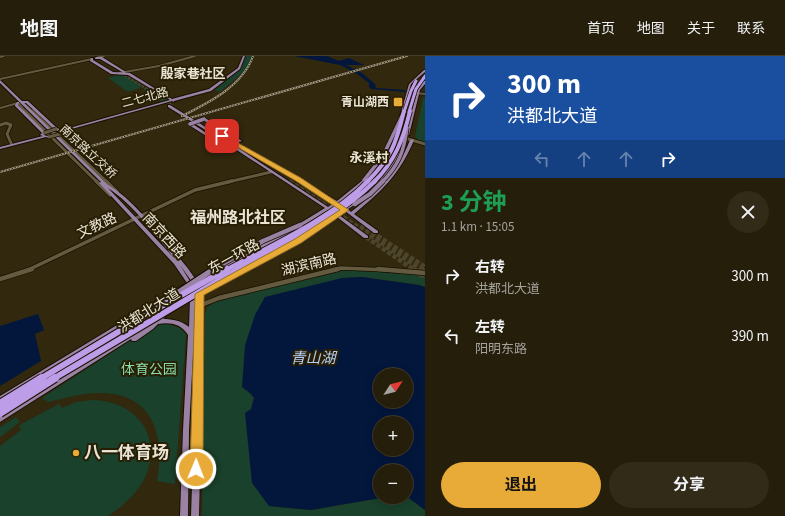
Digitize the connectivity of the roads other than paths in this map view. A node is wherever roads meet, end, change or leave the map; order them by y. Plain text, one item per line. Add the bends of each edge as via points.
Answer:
1 (4, 56) edge
2 (88, 56) edge
3 (196, 56) edge
4 (244, 56) edge
5 (0, 57) edge
6 (97, 57) edge
7 (124, 71) junction
8 (117, 72) junction
9 (425, 72) edge
10 (425, 76) edge
11 (0, 80) edge
12 (425, 82) edge
13 (0, 84) edge
14 (425, 90) edge
15 (419, 91) junction
16 (408, 92) junction
17 (425, 94) edge
18 (20, 102) junction
19 (173, 103) junction
20 (0, 108) edge
21 (406, 109) junction
22 (0, 125) edge
23 (407, 128) junction
24 (56, 129) junction
25 (60, 132) junction
26 (43, 135) junction
27 (220, 136) junction
28 (49, 137) joint
29 (405, 138) junction
30 (412, 140) junction
31 (10, 143) junction
32 (425, 144) edge
33 (0, 146) edge
34 (281, 170) junction
35 (271, 172) junction
36 (364, 180) junction
37 (291, 181) tunnel mouth
38 (117, 192) joint
39 (110, 195) joint
40 (337, 203) junction
41 (355, 204) junction
42 (328, 208) junction
43 (345, 210) junction
44 (351, 214) junction
45 (142, 216) junction
46 (337, 216) junction
47 (135, 220) junction
48 (300, 225) junction
49 (376, 232) dead end
50 (366, 237) tunnel mouth
51 (425, 273) tunnel mouth
52 (0, 279) edge
53 (192, 282) junction
54 (200, 294) junction
55 (193, 298) junction
56 (201, 305) junction
57 (144, 314) junction
58 (154, 324) junction
59 (191, 335) junction
60 (0, 399) edge
61 (0, 404) edge
62 (0, 413) edge
63 (0, 420) edge
64 (184, 516) edge
65 (195, 516) edge

1 - 5 street
2 - 6 main road
3 - 7 street via 159,66
4 - 19 main road, 二七北路 via 239,68 214,88
6 - 7 main road
6 - 8 main road
6 - 8 main road via 91,60 112,73
6 - 11 street
7 - 8 street
7 - 19 main road
8 - 19 main road via 129,74
9 - 16 main road, 洪都北大道 via 410,84
9 - 21 highway, 东一环路, bridge via 413,85
10 - 23 highway, 东一环路, bridge via 416,86
11 - 18 main road
12 - 15 main road, 洪都北大道
13 - 18 main road
14 - 15 main road
15 - 16 street
15 - 17 street
15 - 29 main road, 洪都北大道
16 - 36 main road, 洪都北大道 via 393,147 382,164
18 - 20 street
18 - 24 main road via 27,102
18 - 26 main road via 16,105
18 - 38 main road, 南京路立交桥 via 106,185
18 - 39 main road, 南京路立交桥
19 - 25 main road, 二七北路
19 - 27 main road
21 - 36 main road, bridge via 383,156
21 - 57 highway, 东一环路, bridge via 390,156 359,190 307,224
22 - 31 street via 11,125 12,128 7,134
23 - 41 main road, bridge via 403,154 377,188
23 - 62 highway, 东一环路, bridge via 388,167 352,200 299,234 128,332
24 - 25 main road
24 - 26 street, bridge
25 - 28 street, 二七北路, bridge
26 - 28 main road
26 - 31 main road
26 - 33 main road
27 - 34 main road
27 - 35 main road
27 - 37 main road
29 - 30 street
29 - 41 main road, 洪都北大道 via 402,149 388,172
30 - 32 street
30 - 44 main road via 407,155 393,177
31 - 33 main road
34 - 35 main road, bridge via 279,166 204,119 190,124 264,171
34 - 40 main road
35 - 42 main road
35 - 45 street, 文教路 via 195,190
36 - 40 main road, 洪都北大道
38 - 45 main road, 南京西路
39 - 47 main road, 南京西路
40 - 42 main road, 洪都北大道
40 - 43 main road
41 - 43 main road, 洪都北大道
42 - 46 main road
42 - 48 main road, 洪都北大道
43 - 44 main road
43 - 46 main road, 洪都北大道
44 - 49 main road
45 - 47 street, 文教路
45 - 53 main road, 南京西路
46 - 50 main road
46 - 54 main road, 洪都北大道 via 298,241
47 - 52 street, 文教路 via 37,267
47 - 53 main road, 南京西路
48 - 53 main road, 洪都北大道
48 - 57 main road, bridge via 281,232 219,265
51 - 56 street, 湖滨南路 via 341,268 219,298
53 - 54 main road, 南京西路
53 - 55 main road, 南京西路
53 - 60 main road, 洪都北大道
54 - 55 main road, 洪都北大道
54 - 56 main road, 南京西路
55 - 58 main road, 洪都北大道
55 - 59 main road, 南京西路
56 - 65 main road, 南京西路
57 - 61 highway, 东一环路, bridge
58 - 59 main road via 174,322 180,324
58 - 63 main road, 洪都北大道
59 - 64 main road, 南京西路

